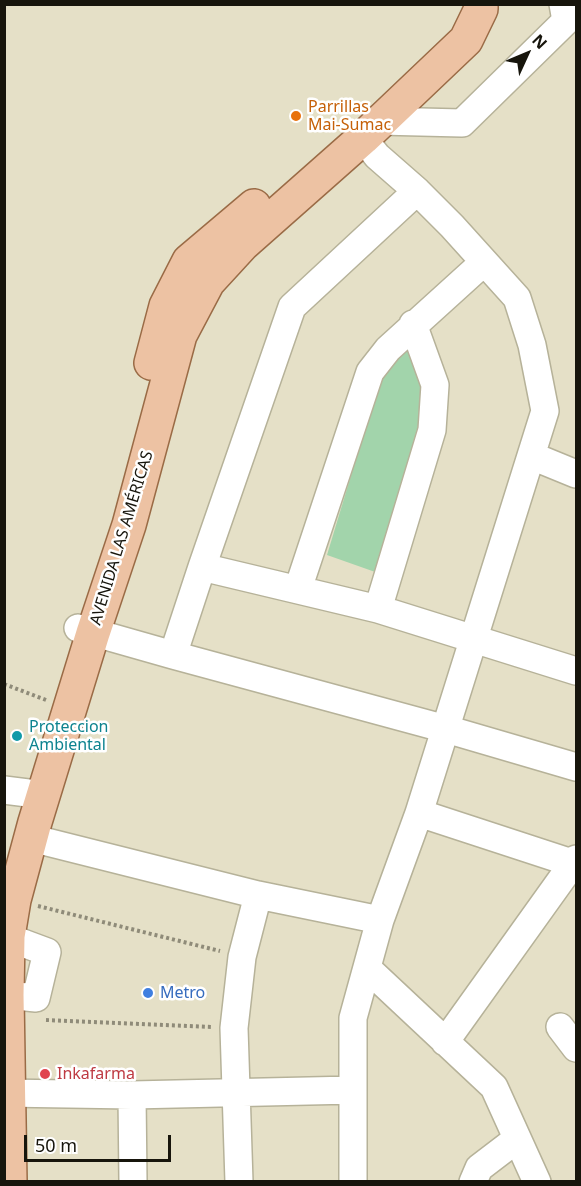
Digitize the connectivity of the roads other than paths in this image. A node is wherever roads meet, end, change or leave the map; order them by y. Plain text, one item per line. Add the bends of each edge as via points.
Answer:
1 (563, 4) edge
2 (482, 6) edge
3 (371, 129) junction
4 (417, 191) junction
5 (484, 262) junction
6 (413, 324) junction
7 (532, 456) junction
8 (576, 474) edge
9 (202, 567) junction
10 (298, 589) junction
11 (378, 609) junction
12 (86, 630) junction
13 (473, 639) junction
14 (173, 655) junction
15 (576, 671) edge
16 (446, 729) junction
17 (576, 767) edge
18 (24, 793) edge
19 (419, 813) junction
20 (31, 838) junction
21 (576, 862) edge
22 (4, 865) edge
23 (258, 895) junction
24 (380, 920) junction
25 (6, 936) edge
26 (367, 968) junction
27 (560, 1027) dead end
28 (445, 1042) junction
29 (576, 1048) edge
30 (352, 1090) junction
31 (7, 1093) edge
32 (235, 1093) junction
33 (132, 1095) junction
34 (518, 1138) junction
35 (10, 1182) edge
36 (133, 1182) edge
37 (239, 1182) edge
38 (353, 1182) edge
39 (473, 1182) edge
40 (537, 1182) edge

1 - 3 street via 566,21 462,123
2 - 3 main road, AVENIDA LAS AMÉRICAS via 466,40
2 - 12 main road, AVENIDA LAS AMÉRICAS via 450,28 317,151 189,261 166,306
3 - 4 street via 377,156
3 - 12 main road, AVENIDA LAS AMÉRICAS via 242,245 208,282 180,335 129,525
4 - 5 street
4 - 9 street via 292,308
5 - 6 street
5 - 7 street via 517,298 532,345 545,411
6 - 10 street via 370,372
6 - 11 street via 435,385 432,430
7 - 8 street
7 - 13 street
9 - 10 street
9 - 14 street
10 - 11 street
11 - 13 street
12 - 14 street
12 - 18 main road, AVENIDA LAS AMÉRICAS
12 - 18 main road, AVENIDA LAS AMÉRICAS via 54,703
13 - 15 street
13 - 16 street
14 - 16 street
16 - 17 street
16 - 19 street
18 - 20 main road, AVENIDA LAS AMÉRICAS
18 - 22 main road, AVENIDA LAS AMÉRICAS
19 - 21 street
19 - 24 street
20 - 23 street
20 - 25 main road, AVENIDA LAS AMÉRICAS
21 - 28 street
23 - 24 street
23 - 32 street via 243,957 234,1028
24 - 26 street
25 - 31 main road, AVENIDA LAS AMÉRICAS
26 - 28 street
26 - 30 street via 353,1018
27 - 29 street
28 - 34 street via 494,1087
30 - 32 street
30 - 38 street
31 - 33 street
31 - 35 main road, AVENIDA LAS AMÉRICAS
32 - 33 street
32 - 37 street
33 - 36 street
34 - 39 street via 479,1168
34 - 40 street

